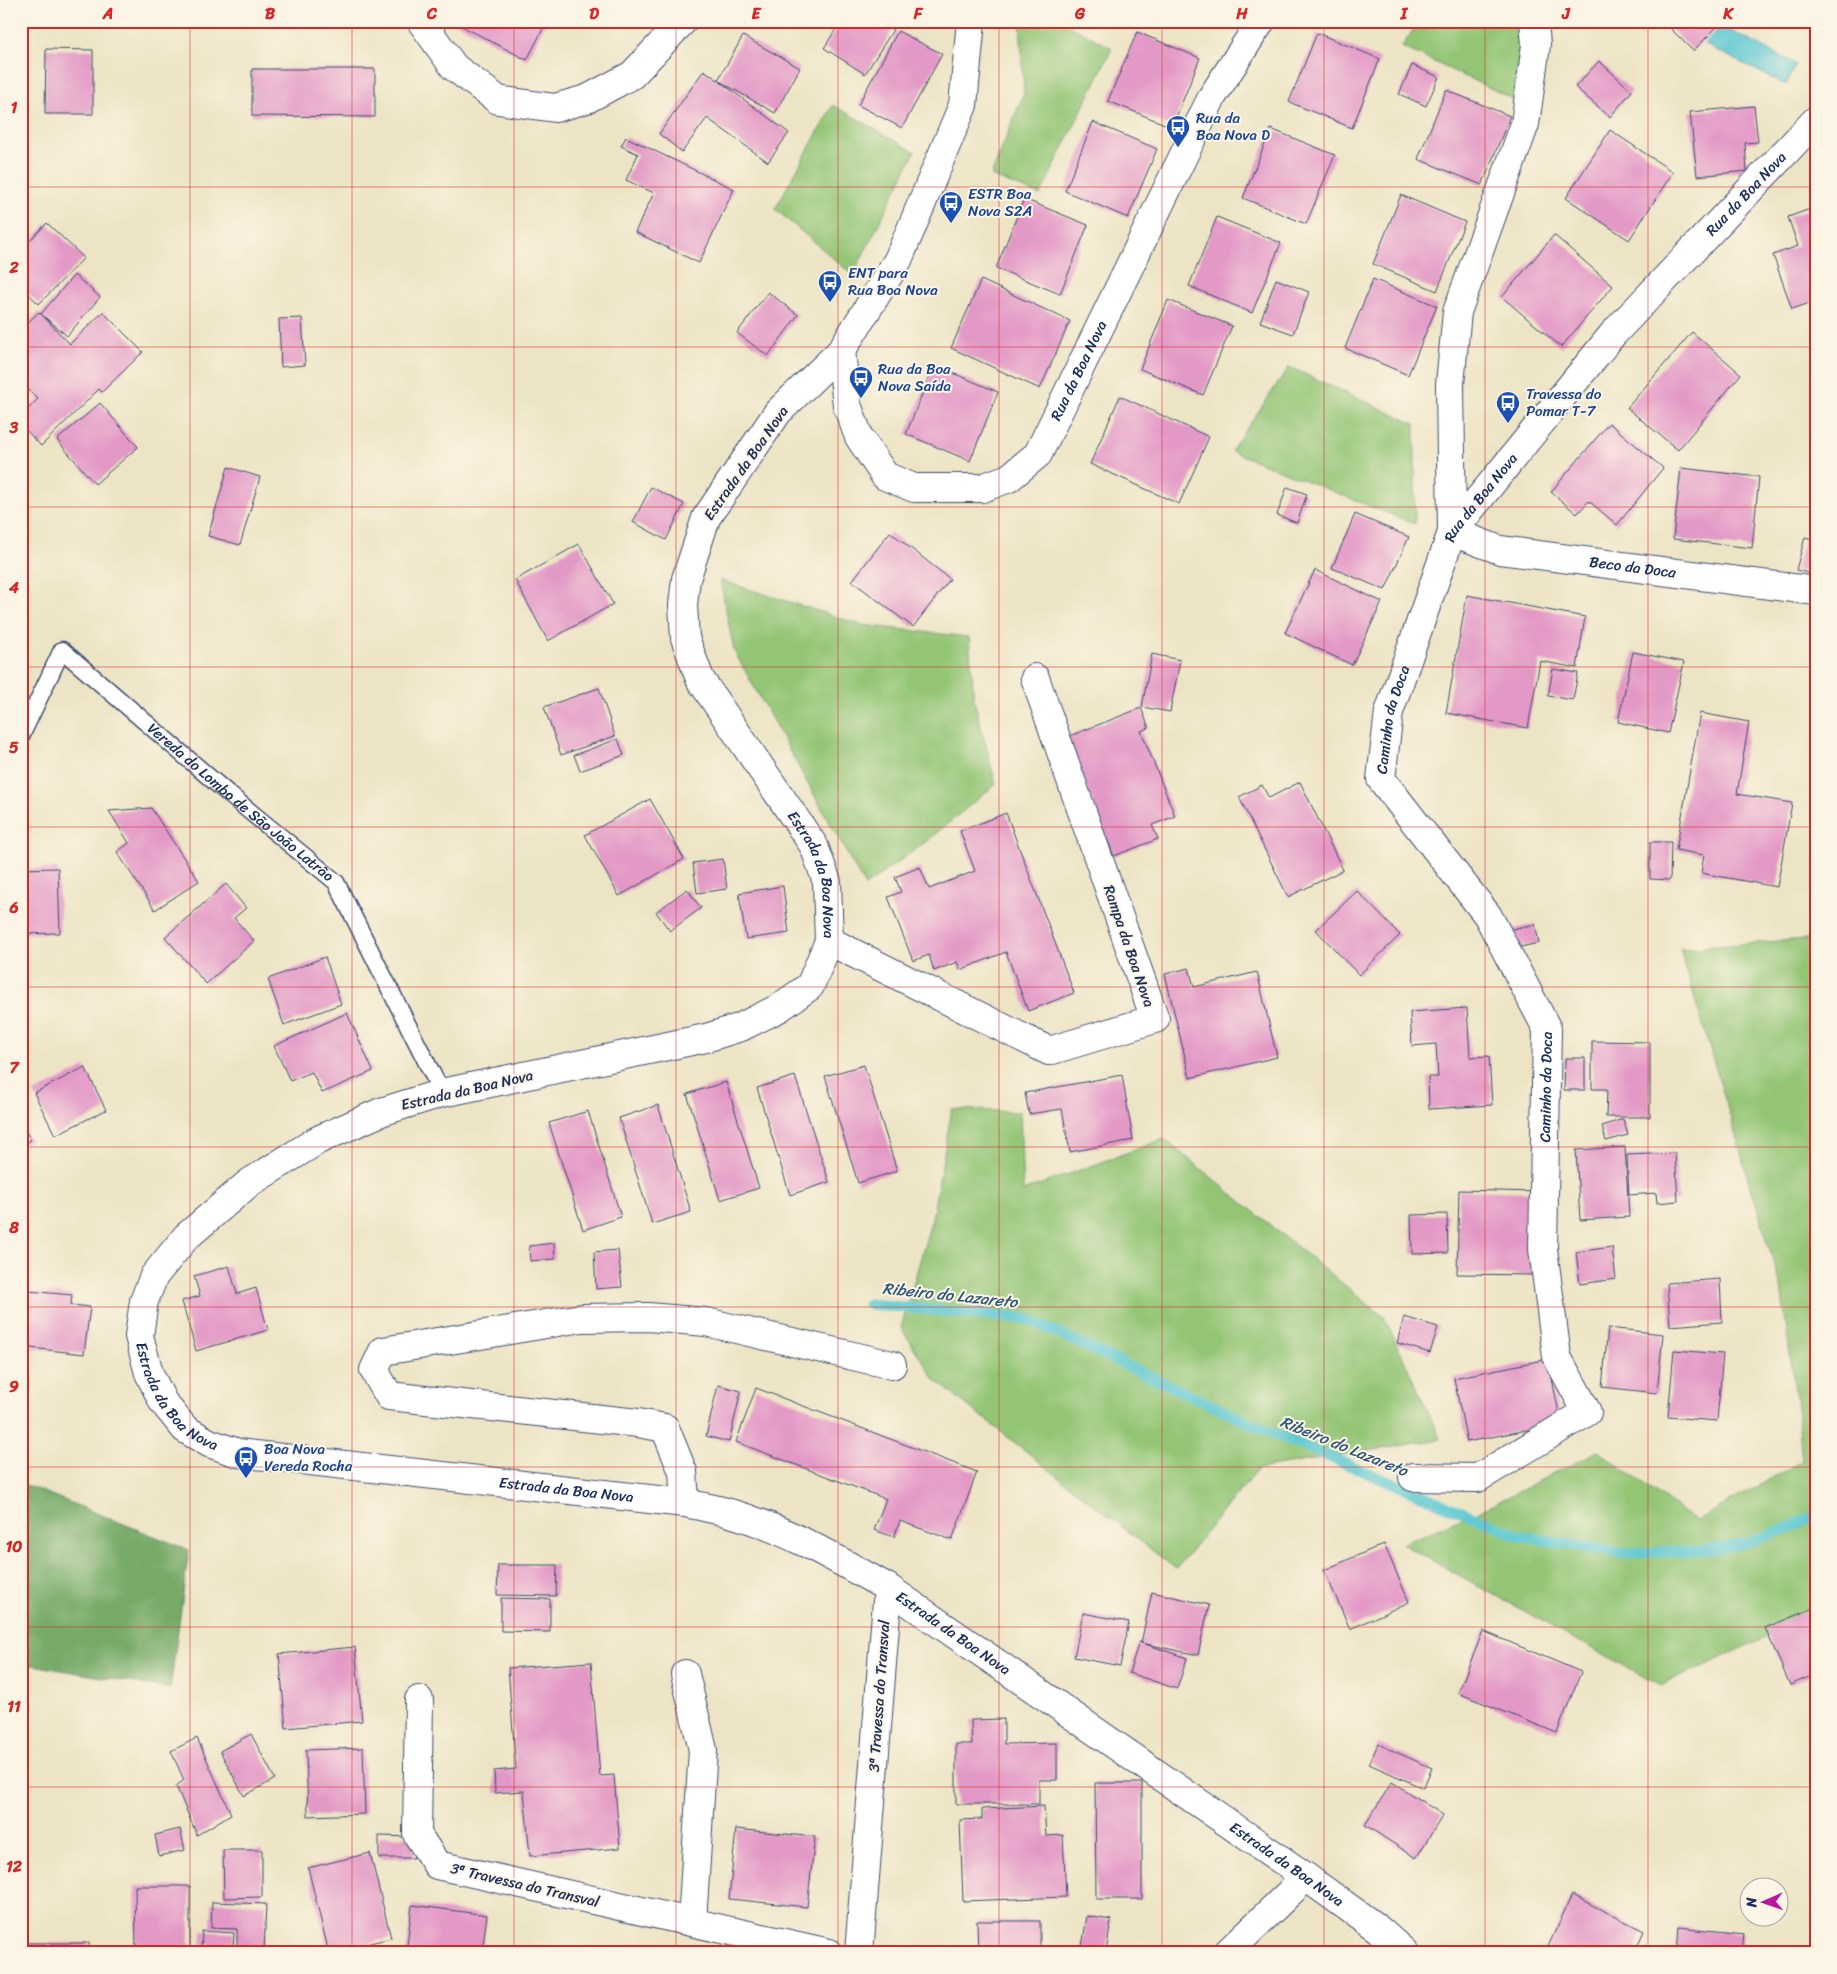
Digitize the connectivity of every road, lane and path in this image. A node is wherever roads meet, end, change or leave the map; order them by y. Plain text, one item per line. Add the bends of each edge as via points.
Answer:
1 (421, 21) edge
2 (683, 21) edge
3 (971, 21) edge
4 (1261, 21) edge
5 (1534, 21) edge
6 (1816, 120) edge
7 (841, 350) junction
8 (1452, 532) junction
9 (1816, 591) edge
10 (1035, 678) dead end
11 (21, 736) edge
12 (829, 941) junction
13 (442, 1093) junction
14 (892, 1365) dead end
15 (1413, 1477) dead end
16 (685, 1503) junction
17 (888, 1588) junction
18 (685, 1674) dead end
19 (419, 1700) dead end
20 (1306, 1877) junction
21 (692, 1922) junction
22 (829, 1953) edge
23 (859, 1953) edge
24 (1227, 1953) edge
25 (1405, 1953) edge

1 - 2 street via 454,67 498,100 555,108 587,99 632,75
3 - 7 street, Estrada da Boa Nova via 963,105 898,260
4 - 7 street, Rua da Boa Nova via 1212,97 1038,454 1009,478 982,488 914,488 884,476 859,437 847,405
5 - 8 street, Rua da Boa Nova via 1536,45 1525,124 1457,312 1450,384
6 - 8 street, Rua da Boa Nova via 1613,334
7 - 12 street, Estrada da Boa Nova via 778,412 706,518 686,579 683,605 684,638 700,679 814,846 827,882
8 - 9 street, Beco da Doca via 1500,550
8 - 15 street, Caminho da Doca via 1389,712 1381,779 1488,916 1547,1029 1543,1250 1557,1357 1587,1412 1478,1478
10 - 12 street, Rampa da Boa Nova via 1155,1019 1049,1050
11 - 13 lane, Vereda do Lombo de São João Latrão via 62,650 336,882
12 - 13 street, Estrada da Boa Nova via 810,986 778,1008 741,1027 706,1038
13 - 16 street, Estrada da Boa Nova via 381,1112 318,1140 250,1183 186,1236 154,1276 144,1301 139,1336 149,1373 163,1402 185,1429 209,1443 238,1453
14 - 16 street via 706,1322 648,1317 582,1318 383,1351 374,1370 389,1396 665,1428 683,1472
16 - 17 street, Estrada da Boa Nova via 730,1513 776,1529
17 - 20 street, Estrada da Boa Nova
17 - 23 street, 3ª Travessa do Transval
18 - 21 street via 703,1750
19 - 21 street, 3ª Travessa do Transval via 417,1834 437,1865
20 - 24 street
20 - 25 street, Estrada da Boa Nova via 1378,1929
21 - 22 street, 3ª Travessa do Transval

